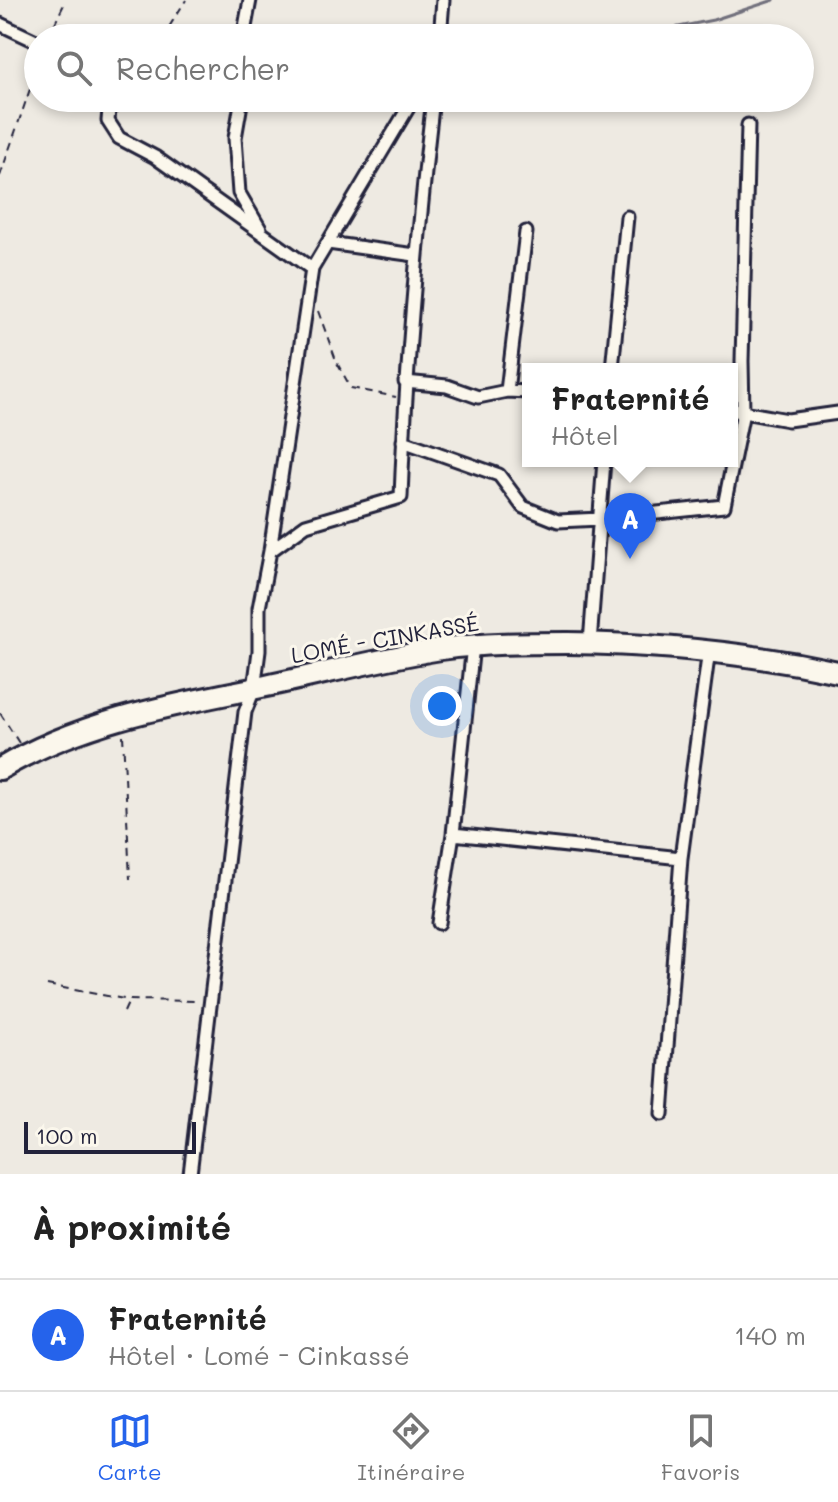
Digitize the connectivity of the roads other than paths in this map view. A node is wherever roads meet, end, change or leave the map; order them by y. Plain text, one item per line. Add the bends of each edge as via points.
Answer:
1 (250, 0) edge
2 (443, 0) edge
3 (0, 24) edge
4 (246, 24) edge
5 (441, 24) edge
6 (24, 35) edge
7 (109, 112) edge
8 (240, 112) edge
9 (406, 112) edge
10 (431, 112) edge
11 (748, 125) dead end
12 (627, 217) dead end
13 (526, 232) dead end
14 (263, 233) junction
15 (328, 243) junction
16 (415, 255) junction
17 (312, 269) junction
18 (613, 363) edge
19 (405, 382) junction
20 (507, 391) junction
21 (522, 392) edge
22 (738, 411) edge
23 (838, 413) edge
24 (403, 441) junction
25 (604, 467) edge
26 (730, 467) edge
27 (600, 519) junction
28 (270, 551) junction
29 (590, 643) junction
30 (473, 645) junction
31 (709, 650) junction
32 (838, 672) edge
33 (254, 689) junction
34 (0, 769) edge
35 (453, 834) junction
36 (681, 858) junction
37 (439, 923) dead end
38 (662, 1114) dead end
39 (190, 1174) edge

1 - 4 street
2 - 5 street
3 - 6 street
7 - 14 street via 108,121 119,138
8 - 14 street via 235,138 239,193
9 - 15 street
10 - 16 street
11 - 22 street
12 - 18 street
13 - 20 street
14 - 17 street
15 - 16 street
15 - 17 street
16 - 19 street
17 - 28 street
19 - 20 street via 447,386 478,397
19 - 24 street
20 - 21 street
22 - 23 street via 788,420
24 - 27 street via 499,475 523,507 558,521
24 - 28 street via 401,497 306,525
25 - 27 street
26 - 27 street via 724,506
27 - 29 street
28 - 33 street via 259,608
29 - 30 highway, LOMÉ - CINKASSÉ
29 - 31 highway, LOMÉ - CINKASSÉ
30 - 33 highway, LOMÉ - CINKASSÉ
30 - 35 street
31 - 32 highway, LOMÉ - CINKASSÉ
31 - 36 street
33 - 34 highway, LOMÉ - CINKASSÉ via 122,718
33 - 39 street via 245,712
35 - 36 street
35 - 37 street
36 - 38 street

